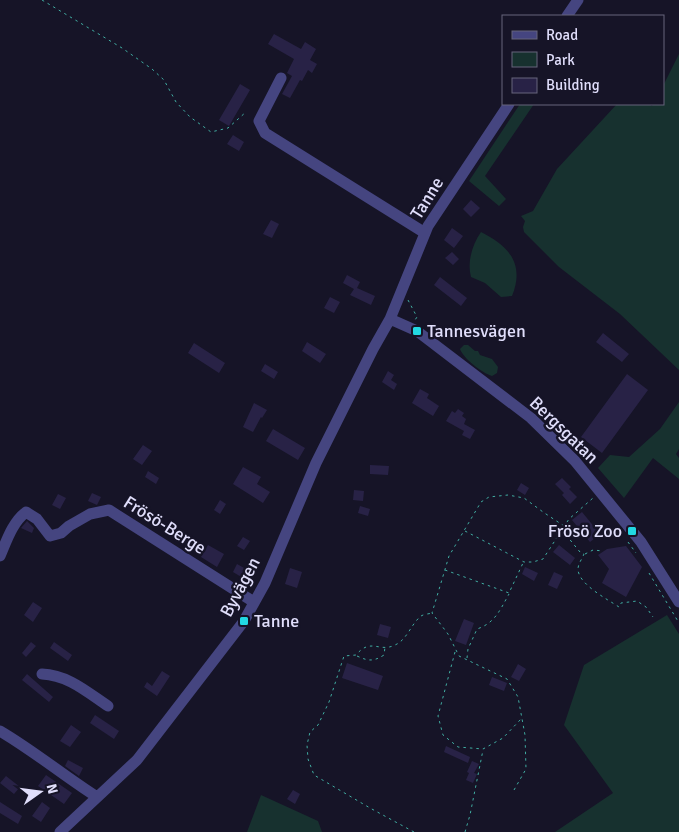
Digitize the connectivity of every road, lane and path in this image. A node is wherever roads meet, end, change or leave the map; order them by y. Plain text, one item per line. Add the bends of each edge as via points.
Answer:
1 (42, 0) edge
2 (578, 0) edge
3 (568, 15) edge
4 (281, 78) dead end
5 (508, 105) edge
6 (246, 112) dead end
7 (425, 233) junction
8 (407, 299) dead end
9 (390, 319) junction
10 (410, 328) junction
11 (597, 495) dead end
12 (564, 526) junction
13 (561, 529) junction
14 (464, 530) junction
15 (625, 537) dead end
16 (603, 551) dead end
17 (584, 554) junction
18 (0, 556) edge
19 (638, 556) dead end
20 (524, 562) junction
21 (646, 568) dead end
22 (445, 570) junction
23 (509, 593) junction
24 (254, 602) junction
25 (679, 602) edge
26 (432, 613) junction
27 (653, 617) dead end
28 (679, 623) edge
29 (385, 647) junction
30 (456, 650) junction
31 (356, 656) junction
32 (467, 660) junction
33 (42, 674) dead end
34 (108, 706) dead end
35 (522, 719) junction
36 (0, 731) edge
37 (483, 749) junction
38 (514, 790) dead end
39 (97, 797) junction
40 (60, 832) edge
41 (414, 832) edge
42 (464, 832) edge

1 - 6 path via 152,69 164,80 176,102 190,117 211,132 228,128
2 - 3 street
4 - 7 street via 259,121 265,133
5 - 7 street, Tanne
7 - 9 street, Tanne
8 - 10 path via 417,317
9 - 10 street, Bergsgatan
9 - 24 street, Byvägen via 316,463
10 - 25 street, Bergsgatan via 532,418 575,461 642,542
11 - 12 path
12 - 13 path
12 - 14 path via 524,498 508,495 489,497 481,502
13 - 17 path
13 - 20 path via 543,559
14 - 20 path
14 - 22 path
15 - 19 path
16 - 17 path via 593,550
17 - 27 path via 578,567 580,577 590,587 619,607 621,603 637,600
18 - 24 street, Frösö-Berge via 10,532 26,512 37,519 50,536 61,533 90,514 109,510
20 - 23 path
21 - 28 path
22 - 23 path
22 - 26 path
23 - 32 path via 496,618 477,629 468,648
24 - 39 street, Byvägen via 244,621 137,760
26 - 29 path via 421,616 396,645
26 - 30 path
29 - 31 path via 367,646
29 - 31 path via 384,655 376,660 367,661
30 - 32 path
30 - 37 path via 438,716 444,735 458,747
31 - 41 path via 344,656 329,702 318,725 310,732 308,759 314,775
32 - 35 path via 507,679 518,697
33 - 34 street via 62,677
35 - 37 path via 503,738
35 - 38 path via 526,769
36 - 39 street
37 - 42 path
39 - 40 street, Byvägen

